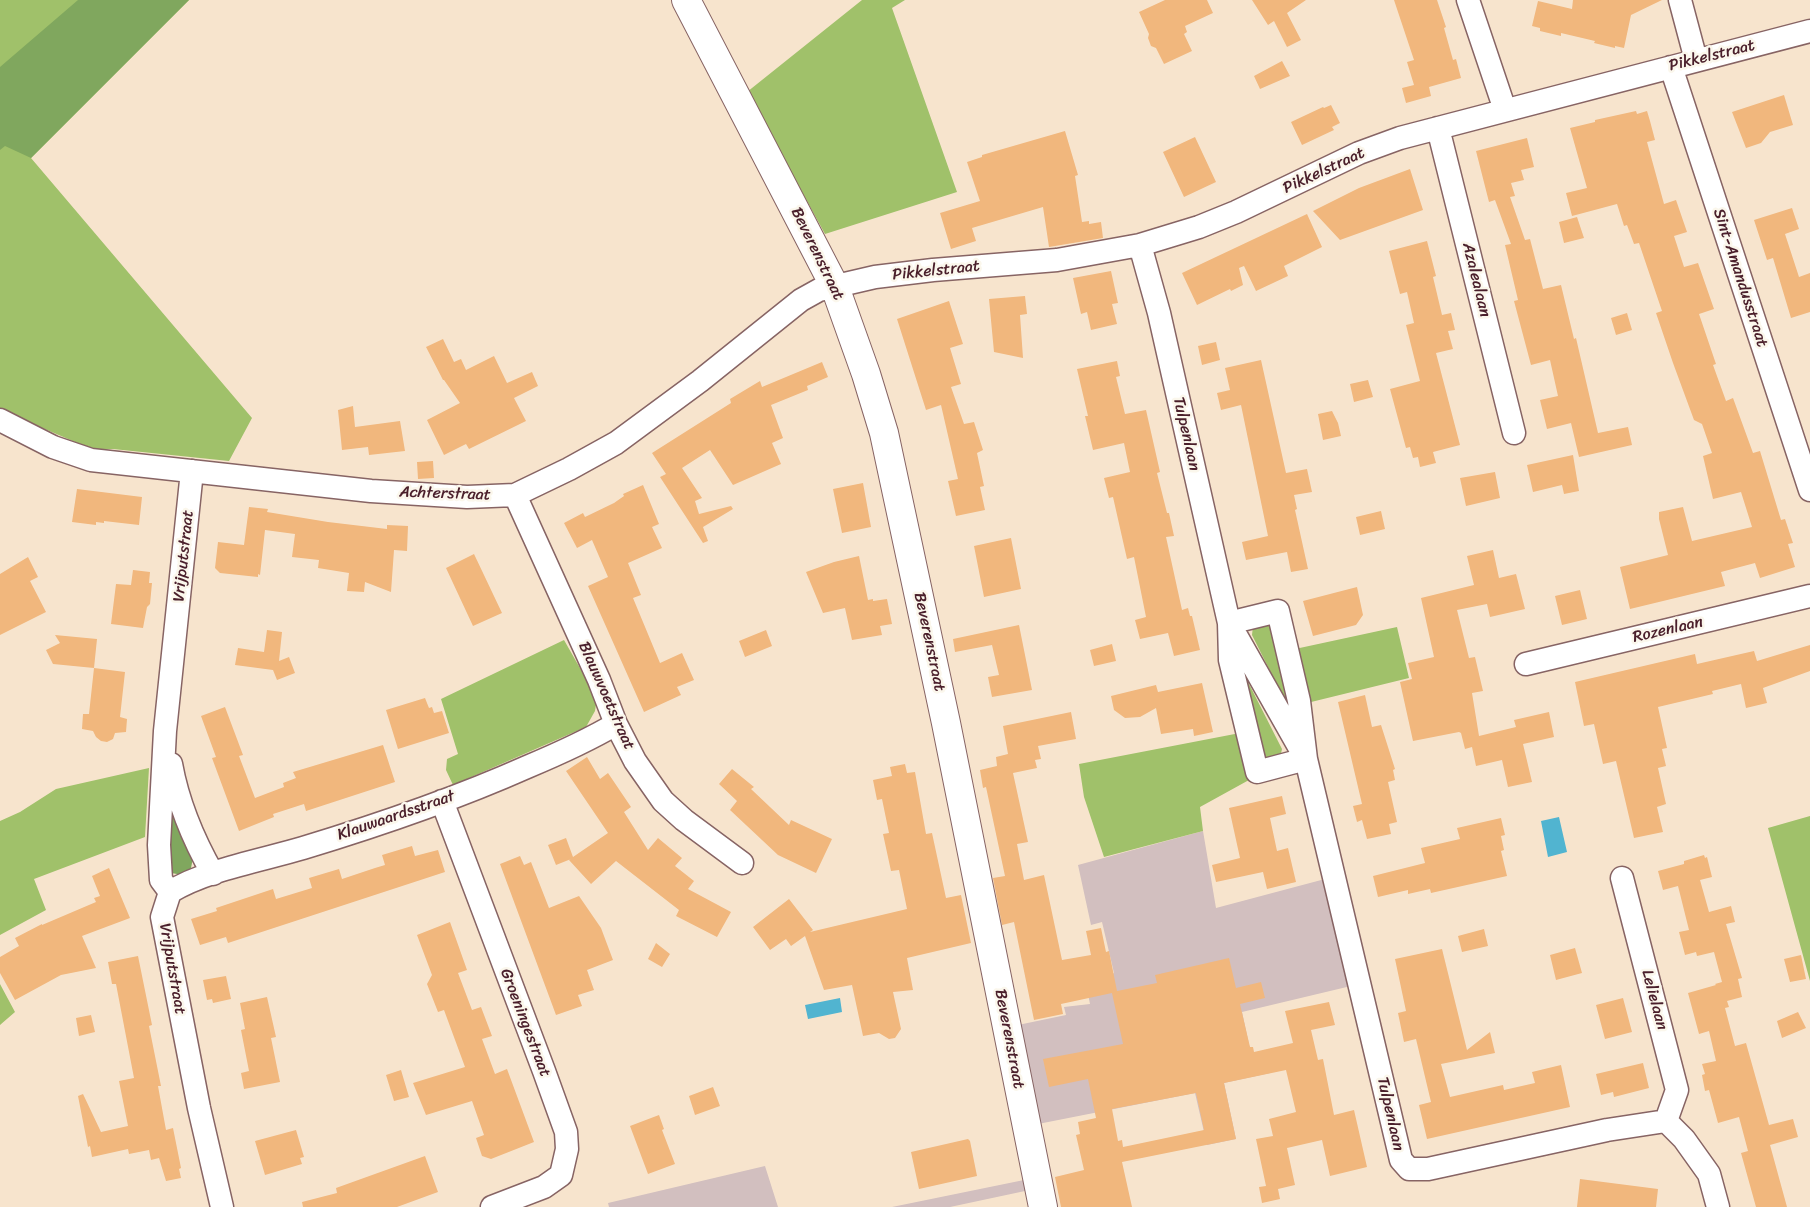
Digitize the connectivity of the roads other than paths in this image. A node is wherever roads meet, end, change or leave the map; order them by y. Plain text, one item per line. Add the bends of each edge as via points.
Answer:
1 (686, 0) edge
2 (1468, 0) edge
3 (1680, 0) edge
4 (1810, 31) edge
5 (1696, 60) junction
6 (1671, 67) junction
7 (1504, 110) junction
8 (1438, 128) junction
9 (1140, 245) junction
10 (836, 286) junction
11 (0, 420) edge
12 (1514, 433) dead end
13 (192, 471) junction
14 (1810, 490) edge
15 (515, 495) junction
16 (1810, 596) edge
17 (1229, 623) junction
18 (1526, 664) dead end
19 (616, 724) junction
20 (165, 731) junction
21 (1306, 759) junction
22 (442, 801) junction
23 (742, 863) dead end
24 (213, 874) junction
25 (1622, 878) dead end
26 (170, 892) junction
27 (1666, 1121) junction
28 (222, 1207) edge
29 (492, 1207) edge
30 (1043, 1207) edge
31 (1718, 1207) edge

1 - 10 street, Beverenstraat
2 - 7 street
3 - 5 street
4 - 5 street, Pikkelstraat
5 - 6 street, Pikkelstraat
6 - 7 street, Pikkelstraat
6 - 14 street, Sint-Amandusstraat
7 - 8 street, Pikkelstraat
8 - 9 street, Pikkelstraat via 1358,153 1236,212
8 - 12 street, Azalealaan
9 - 10 street, Pikkelstraat via 1057,260 933,270 875,277
9 - 17 street, Tulpenlaan via 1161,323
10 - 15 street, Achterstraat via 819,290 801,300 616,443
10 - 30 street, Beverenstraat via 884,433
11 - 13 street, Achterstraat via 53,448 92,460
13 - 15 street, Achterstraat via 371,491 467,497
13 - 20 street, Vrijputstraat
15 - 19 street, Blauwvoetstraat
16 - 18 street, Rozenlaan
17 - 21 street, Tulpenlaan
17 - 21 street, Tulpenlaan via 1278,611 1299,701
17 - 21 street, Tulpenlaan via 1230,660 1257,772
19 - 22 street, Klauwaardsstraat via 588,740
19 - 23 street, Blauwvoetstraat via 635,761 663,801
20 - 24 street, Vrijputstraat via 183,812
20 - 26 street, Vrijputstraat via 159,845 161,880
21 - 27 street, Tulpenlaan via 1401,1160 1409,1169 1428,1169 1607,1130
22 - 24 street, Klauwaardsstraat via 303,848
22 - 29 street, Groeningestraat via 566,1132 566,1156 561,1175 544,1187
24 - 26 street, Klauwaardsstraat
25 - 27 street, Lelielaan via 1678,1090
26 - 28 street, Vrijputstraat via 162,917
27 - 31 street via 1684,1139 1709,1174

